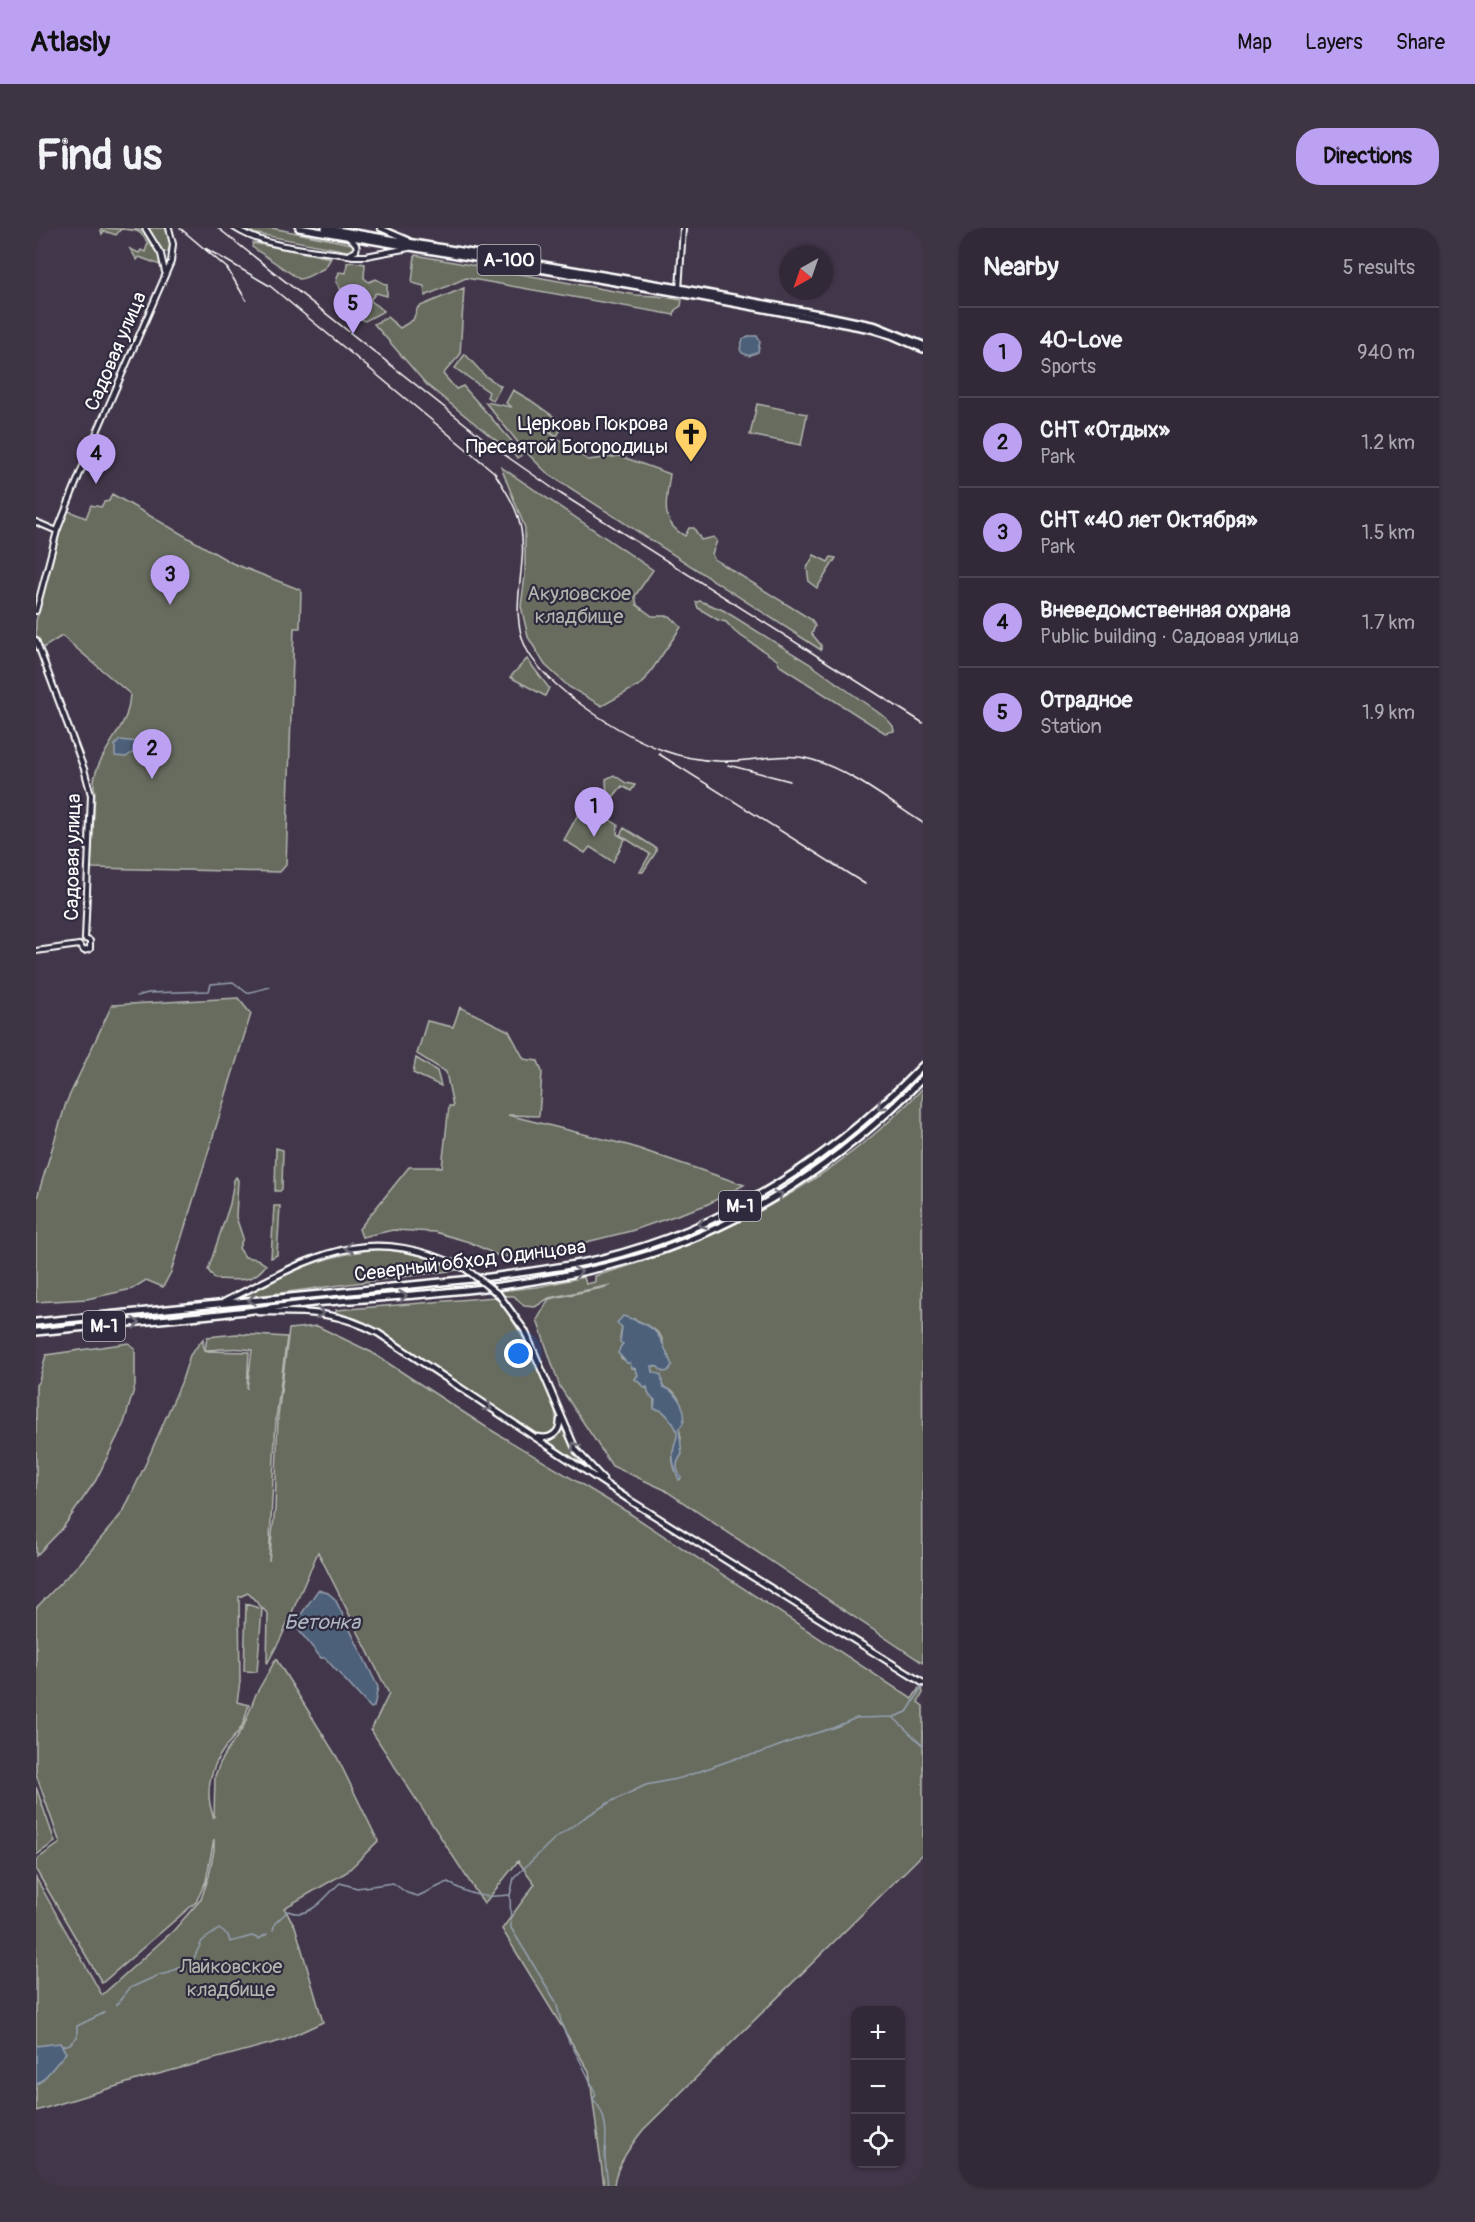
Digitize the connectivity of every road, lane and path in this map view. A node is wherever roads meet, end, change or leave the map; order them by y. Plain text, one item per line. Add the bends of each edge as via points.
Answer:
1 (139, 228) edge
2 (170, 228) edge
3 (235, 228) edge
4 (299, 228) edge
5 (325, 228) edge
6 (350, 228) edge
7 (380, 228) edge
8 (682, 228) edge
9 (146, 230) edge
10 (340, 231) junction
11 (348, 237) junction
12 (416, 247) junction
13 (161, 254) junction
14 (173, 254) junction
15 (344, 254) junction
16 (165, 272) junction
17 (679, 290) junction
18 (923, 347) edge
19 (36, 522) edge
20 (57, 531) junction
21 (36, 611) edge
22 (36, 641) edge
23 (85, 939) junction
24 (80, 945) junction
25 (36, 951) edge
26 (923, 1065) edge
27 (923, 1078) edge
28 (222, 1304) junction
29 (240, 1312) junction
30 (36, 1322) edge
31 (36, 1332) edge
32 (560, 1413) junction
33 (530, 1434) junction
34 (631, 1501) junction
35 (923, 1683) edge

1 - 9 street
2 - 14 street
3 - 15 street via 262,240
4 - 11 main road, А-100
5 - 10 main road, А-100
6 - 10 street
7 - 12 street
8 - 17 street
9 - 13 street
10 - 12 main road, А-100
11 - 12 main road, А-100
11 - 15 street via 357,247
12 - 15 street via 366,256
12 - 17 main road, А-100
13 - 14 street
13 - 16 street
14 - 16 street, Садовая улица
16 - 20 street, Садовая улица
17 - 18 main road, А-100 via 871,329
17 - 18 main road, А-100 via 876,326
19 - 20 street
20 - 21 street, Садовая улица
22 - 23 street, Садовая улица via 91,795
23 - 24 street
23 - 24 street via 90,948 84,951
24 - 25 street
26 -> 28 main road, Северный обход Одинцова / М-1 via 854,1131 782,1183 721,1216 654,1242 547,1269
29 -> 27 main road, Северный обход Одинцова / М-1 via 512,1284 599,1268 658,1251 726,1224 789,1190 860,1137
28 - 30 main road, Северный обход Одинцова / М-1
32 -> 28 main road, М-1, bridge via 525,1330 499,1295 466,1269 435,1255 405,1247 359,1246 324,1254
31 -> 29 main road, Северный обход Одинцова / М-1
29 -> 33 main road, М-1 via 315,1312 359,1323
32 - 33 main road via 560,1425 553,1435 542,1438
34 -> 32 main road, М-1 via 585,1462
33 - 34 main road, М-1
34 - 35 main road, М-1

